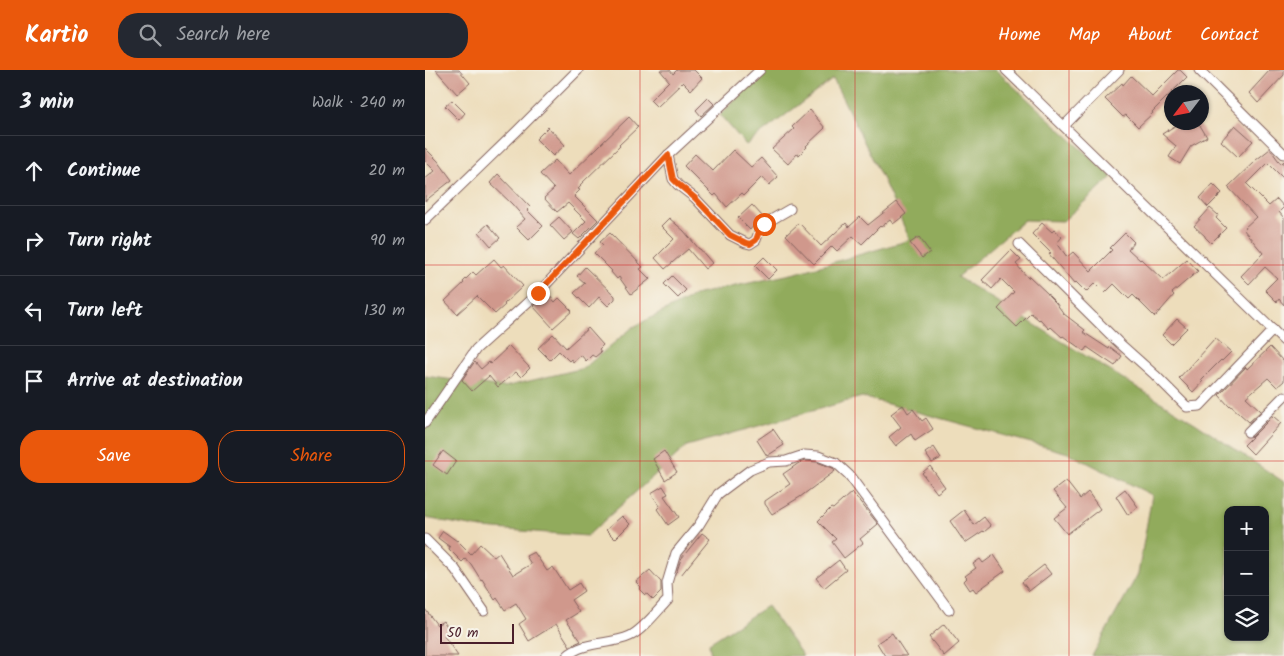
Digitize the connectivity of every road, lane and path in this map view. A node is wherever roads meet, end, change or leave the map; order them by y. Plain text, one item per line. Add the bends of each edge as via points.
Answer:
1 (578, 70) edge
2 (760, 70) edge
3 (1006, 70) edge
4 (1119, 70) edge
5 (1199, 70) edge
6 (1064, 126) junction
7 (1284, 154) edge
8 (668, 155) junction
9 (790, 209) dead end
10 (425, 220) edge
11 (1019, 244) dead end
12 (1273, 330) junction
13 (1284, 341) edge
14 (1284, 396) edge
15 (425, 423) edge
16 (1248, 432) dead end
17 (425, 539) edge
18 (949, 610) dead end
19 (484, 611) dead end
20 (567, 656) edge

1 - 10 street
2 - 8 street
3 - 6 street
4 - 6 street
5 - 7 street
6 - 12 street
8 - 9 street via 673,179 730,235 746,243 756,240 761,226
8 - 15 street via 538,293 476,349
11 - 12 street via 1187,407 1201,406
12 - 13 street
14 - 16 street
17 - 19 street via 455,569
18 - 20 street via 849,475 836,463 804,455 769,462 750,470 718,494 676,553 667,584 668,600 637,632 577,648

